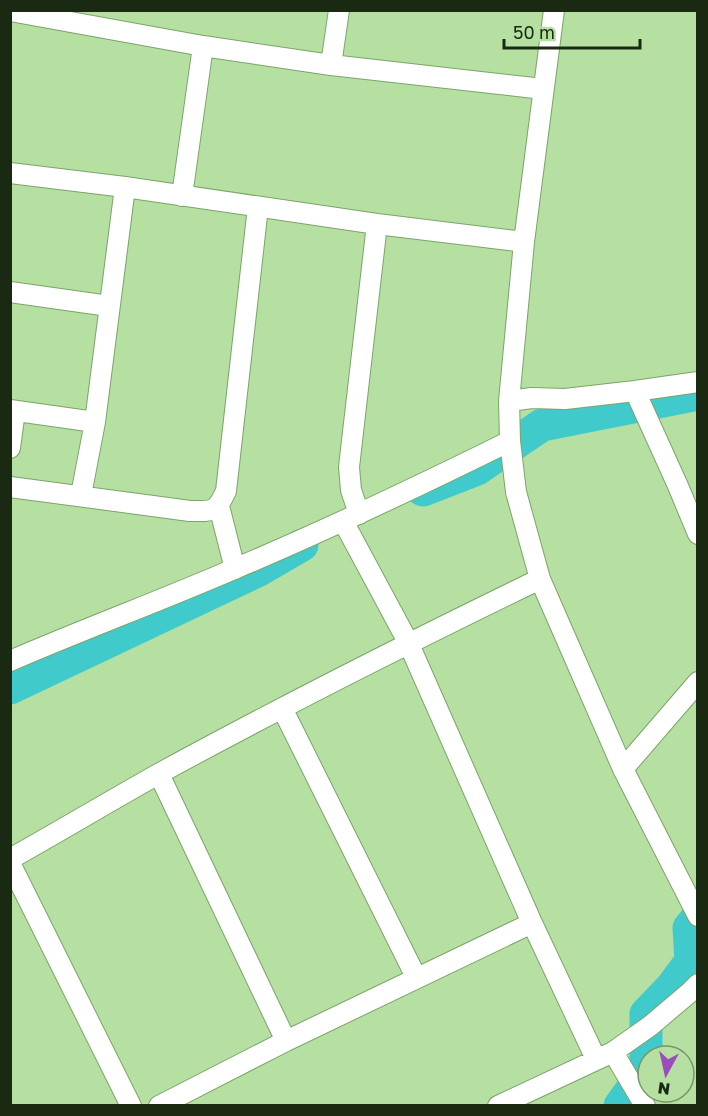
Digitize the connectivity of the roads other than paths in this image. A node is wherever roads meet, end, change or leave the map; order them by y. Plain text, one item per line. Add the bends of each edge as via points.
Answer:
1 (339, 10) edge
2 (554, 10) edge
3 (14, 11) edge
4 (203, 46) junction
5 (331, 65) junction
6 (543, 89) junction
7 (10, 173) edge
8 (125, 188) junction
9 (182, 196) junction
10 (258, 207) junction
11 (377, 224) junction
12 (525, 242) junction
13 (10, 292) edge
14 (109, 306) junction
15 (698, 382) edge
16 (635, 391) junction
17 (509, 401) junction
18 (13, 411) edge
19 (95, 422) junction
20 (510, 441) junction
21 (10, 448) edge
22 (10, 487) edge
23 (81, 495) junction
24 (219, 506) junction
25 (351, 517) junction
26 (698, 534) edge
27 (235, 569) junction
28 (540, 579) junction
29 (408, 642) junction
30 (10, 661) edge
31 (698, 681) edge
32 (282, 708) junction
33 (623, 769) junction
34 (159, 774) junction
35 (10, 861) edge
36 (698, 916) edge
37 (532, 923) junction
38 (416, 977) junction
39 (698, 984) edge
40 (286, 1041) junction
41 (604, 1056) junction
42 (131, 1106) edge
43 (159, 1106) edge
44 (498, 1106) edge
45 (645, 1106) edge

1 - 5 street
2 - 6 street
3 - 4 street
4 - 5 street
4 - 9 street
5 - 6 street
6 - 12 street
7 - 8 street
8 - 9 street
8 - 14 street
9 - 10 street
10 - 11 street
10 - 24 street via 226,491
11 - 12 street
11 - 25 street via 349,467
12 - 17 street
13 - 14 street
14 - 19 street
15 - 16 street
16 - 17 street
16 - 26 street
17 - 20 street
18 - 19 street
18 - 21 street
19 - 23 street
20 - 25 street
20 - 28 street via 516,492
22 - 23 street
23 - 24 street via 190,511 209,511
24 - 27 street
25 - 27 street
25 - 29 street
27 - 30 street
28 - 29 street
28 - 33 street
29 - 32 street
29 - 37 street
31 - 33 street
32 - 34 street
32 - 38 street
33 - 36 street
34 - 35 street
34 - 40 street
35 - 42 street
37 - 38 street
37 - 41 street
38 - 40 street
39 - 41 street via 650,1026
40 - 43 street
41 - 44 street
41 - 45 street

